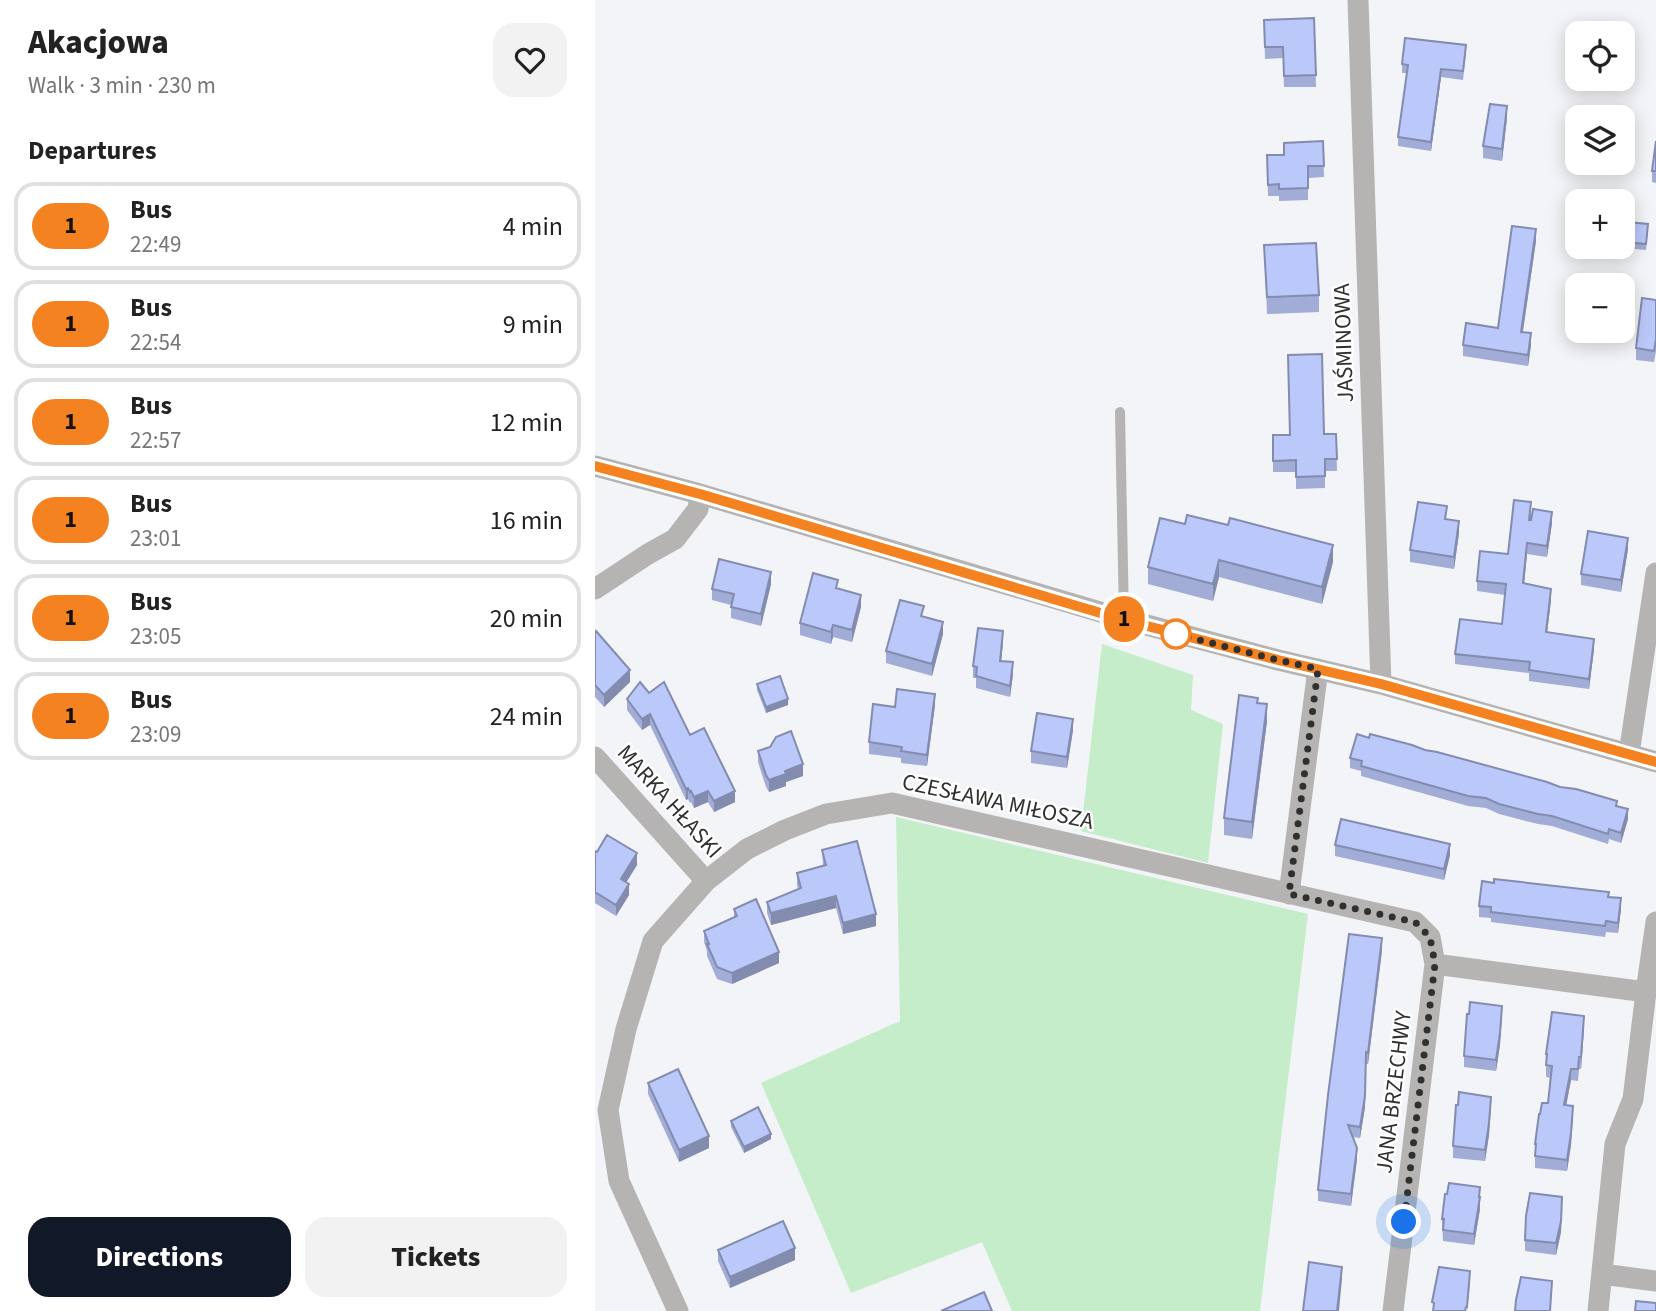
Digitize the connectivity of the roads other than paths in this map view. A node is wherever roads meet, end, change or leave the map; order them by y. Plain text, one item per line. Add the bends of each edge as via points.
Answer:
1 (1358, 0) edge
2 (1120, 412) dead end
3 (595, 466) edge
4 (700, 494) junction
5 (1656, 573) edge
6 (595, 589) edge
7 (1124, 620) junction
8 (1318, 669) junction
9 (1381, 684) junction
10 (1629, 754) junction
11 (595, 757) edge
12 (1656, 762) edge
13 (706, 881) junction
14 (1289, 894) junction
15 (1656, 922) edge
16 (1435, 964) junction
17 (1646, 992) junction
18 (1602, 1274) junction
19 (1656, 1281) edge
20 (678, 1311) edge
21 (1393, 1311) edge
22 (1598, 1311) edge

1 - 9 street, JAŚMINOWA
2 - 7 lane
3 - 4 street
4 - 6 street via 698,509 675,539
4 - 7 street
5 - 10 street
7 - 8 street
8 - 9 street
8 - 14 street
9 - 10 street
10 - 12 street
11 - 13 street, MARKA HŁASKI
13 - 14 street, CZESŁAWA MIŁOSZA via 747,849 785,830 826,814 892,803
13 - 20 street, CZESŁAWA MIŁOSZA via 653,941 626,1028 608,1110 619,1181
14 - 16 street, CZESŁAWA MIŁOSZA via 1415,922 1430,937
15 - 17 street
16 - 17 street
16 - 21 street, JANA BRZECHWY
17 - 18 street via 1633,1099 1615,1144
18 - 19 street
18 - 22 street

